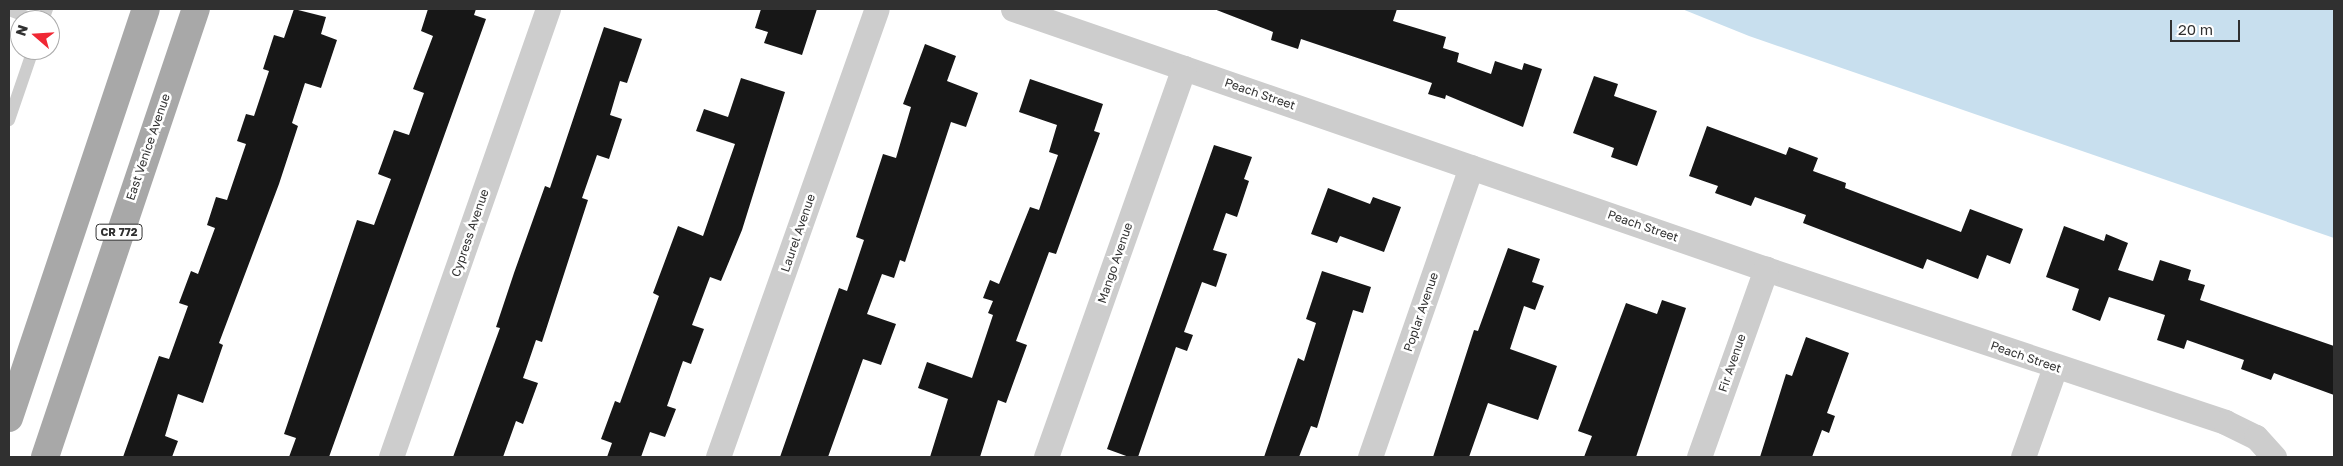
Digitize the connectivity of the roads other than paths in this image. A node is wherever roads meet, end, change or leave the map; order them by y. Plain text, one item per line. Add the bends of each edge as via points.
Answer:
1 (146, 9) edge
2 (196, 9) edge
3 (548, 9) edge
4 (877, 9) edge
5 (1013, 9) edge
6 (30, 60) edge
7 (1184, 68) junction
8 (9, 120) edge
9 (1471, 167) junction
10 (1766, 269) junction
11 (2055, 367) junction
12 (9, 418) edge
13 (2271, 453) edge
14 (45, 457) edge
15 (391, 457) edge
16 (718, 457) edge
17 (1046, 457) edge
18 (1370, 457) edge
19 (1699, 457) edge
20 (2023, 457) edge

1 - 12 main road
2 - 14 main road, East Venice Avenue / CR 772
3 - 15 street, Cypress Avenue
4 - 16 street, Laurel Avenue
5 - 7 street, Peach Street
6 - 8 lane
7 - 9 street, Peach Street
7 - 17 street, Mango Avenue
9 - 10 street, Peach Street
9 - 18 street, Poplar Avenue
10 - 11 street, Peach Street
10 - 19 street, Fir Avenue
11 - 13 street, Peach Street via 2243,428
11 - 20 street

